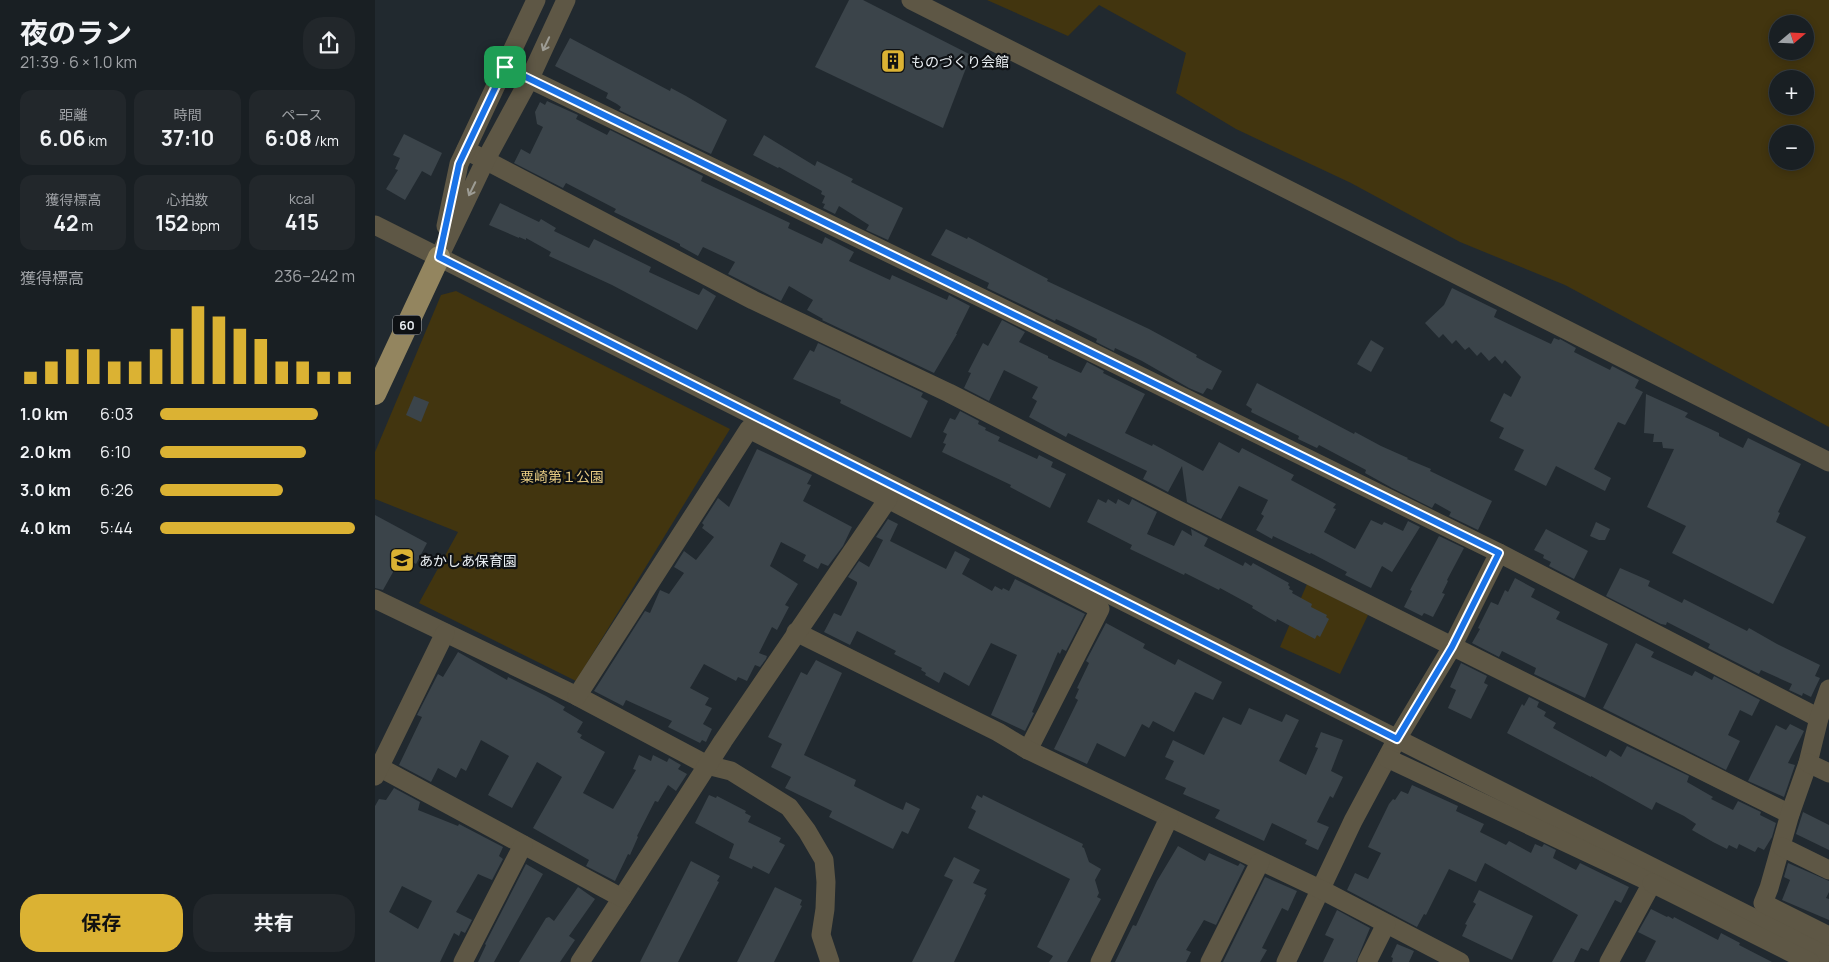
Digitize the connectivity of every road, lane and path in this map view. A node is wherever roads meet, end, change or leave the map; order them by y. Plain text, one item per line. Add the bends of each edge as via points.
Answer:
1 (536, 0) edge
2 (566, 0) edge
3 (911, 0) edge
4 (505, 67) junction
5 (530, 78) junction
6 (465, 150) junction
7 (485, 160) junction
8 (375, 226) edge
9 (439, 257) junction
10 (375, 394) edge
11 (1829, 462) edge
12 (888, 499) junction
13 (1499, 553) junction
14 (375, 600) edge
15 (796, 632) junction
16 (445, 633) junction
17 (1452, 647) junction
18 (1829, 689) edge
19 (577, 696) junction
20 (1819, 718) junction
21 (1397, 739) junction
22 (1028, 750) junction
23 (1387, 758) junction
24 (1807, 763) junction
25 (707, 765) junction
26 (377, 772) edge
27 (1829, 774) edge
28 (1790, 814) junction
29 (1169, 818) junction
30 (523, 845) junction
31 (1782, 847) junction
32 (1260, 862) junction
33 (1829, 870) edge
34 (1652, 883) junction
35 (1322, 890) junction
36 (623, 898) junction
37 (1386, 924) junction
38 (1829, 936) edge
39 (1829, 956) edge
40 (463, 962) edge
41 (580, 962) edge
42 (830, 962) edge
43 (1101, 962) edge
44 (1210, 962) edge
45 (1287, 962) edge
46 (1367, 962) edge
47 (1460, 962) edge
48 (1609, 962) edge
49 (1810, 962) edge

1 - 4 street
2 -> 5 street
3 - 11 street
4 - 5 street
4 - 6 street
5 - 7 street
5 - 13 street
6 - 7 street
6 - 9 street via 459,164
7 -> 9 street
7 - 17 street via 753,300 949,393
8 - 9 street
9 - 10 main road, 60
9 - 21 street
12 - 15 street
12 - 19 street via 749,430
12 - 22 street via 1100,610
13 - 17 street
13 - 20 street
14 - 16 street
15 - 22 street
15 - 25 street
16 - 19 street
16 - 26 street
17 - 21 street
17 - 28 street
18 - 20 street
19 - 25 street
20 - 24 street
21 - 23 street
21 - 39 street
22 - 29 street
23 - 34 street
23 - 35 street via 1353,821
24 - 27 street
24 - 28 street
25 - 36 street
25 - 42 street via 731,771 789,808 807,831 824,860 826,882 821,936
26 - 30 street
28 - 31 street
29 - 32 street
29 - 43 street
30 - 36 street
30 - 40 street
31 - 33 street
31 - 38 street via 1763,903
32 - 35 street
32 - 44 street
34 - 48 street
34 - 49 street
35 - 37 street
35 - 45 street
36 - 41 street
37 - 46 street
37 - 47 street

